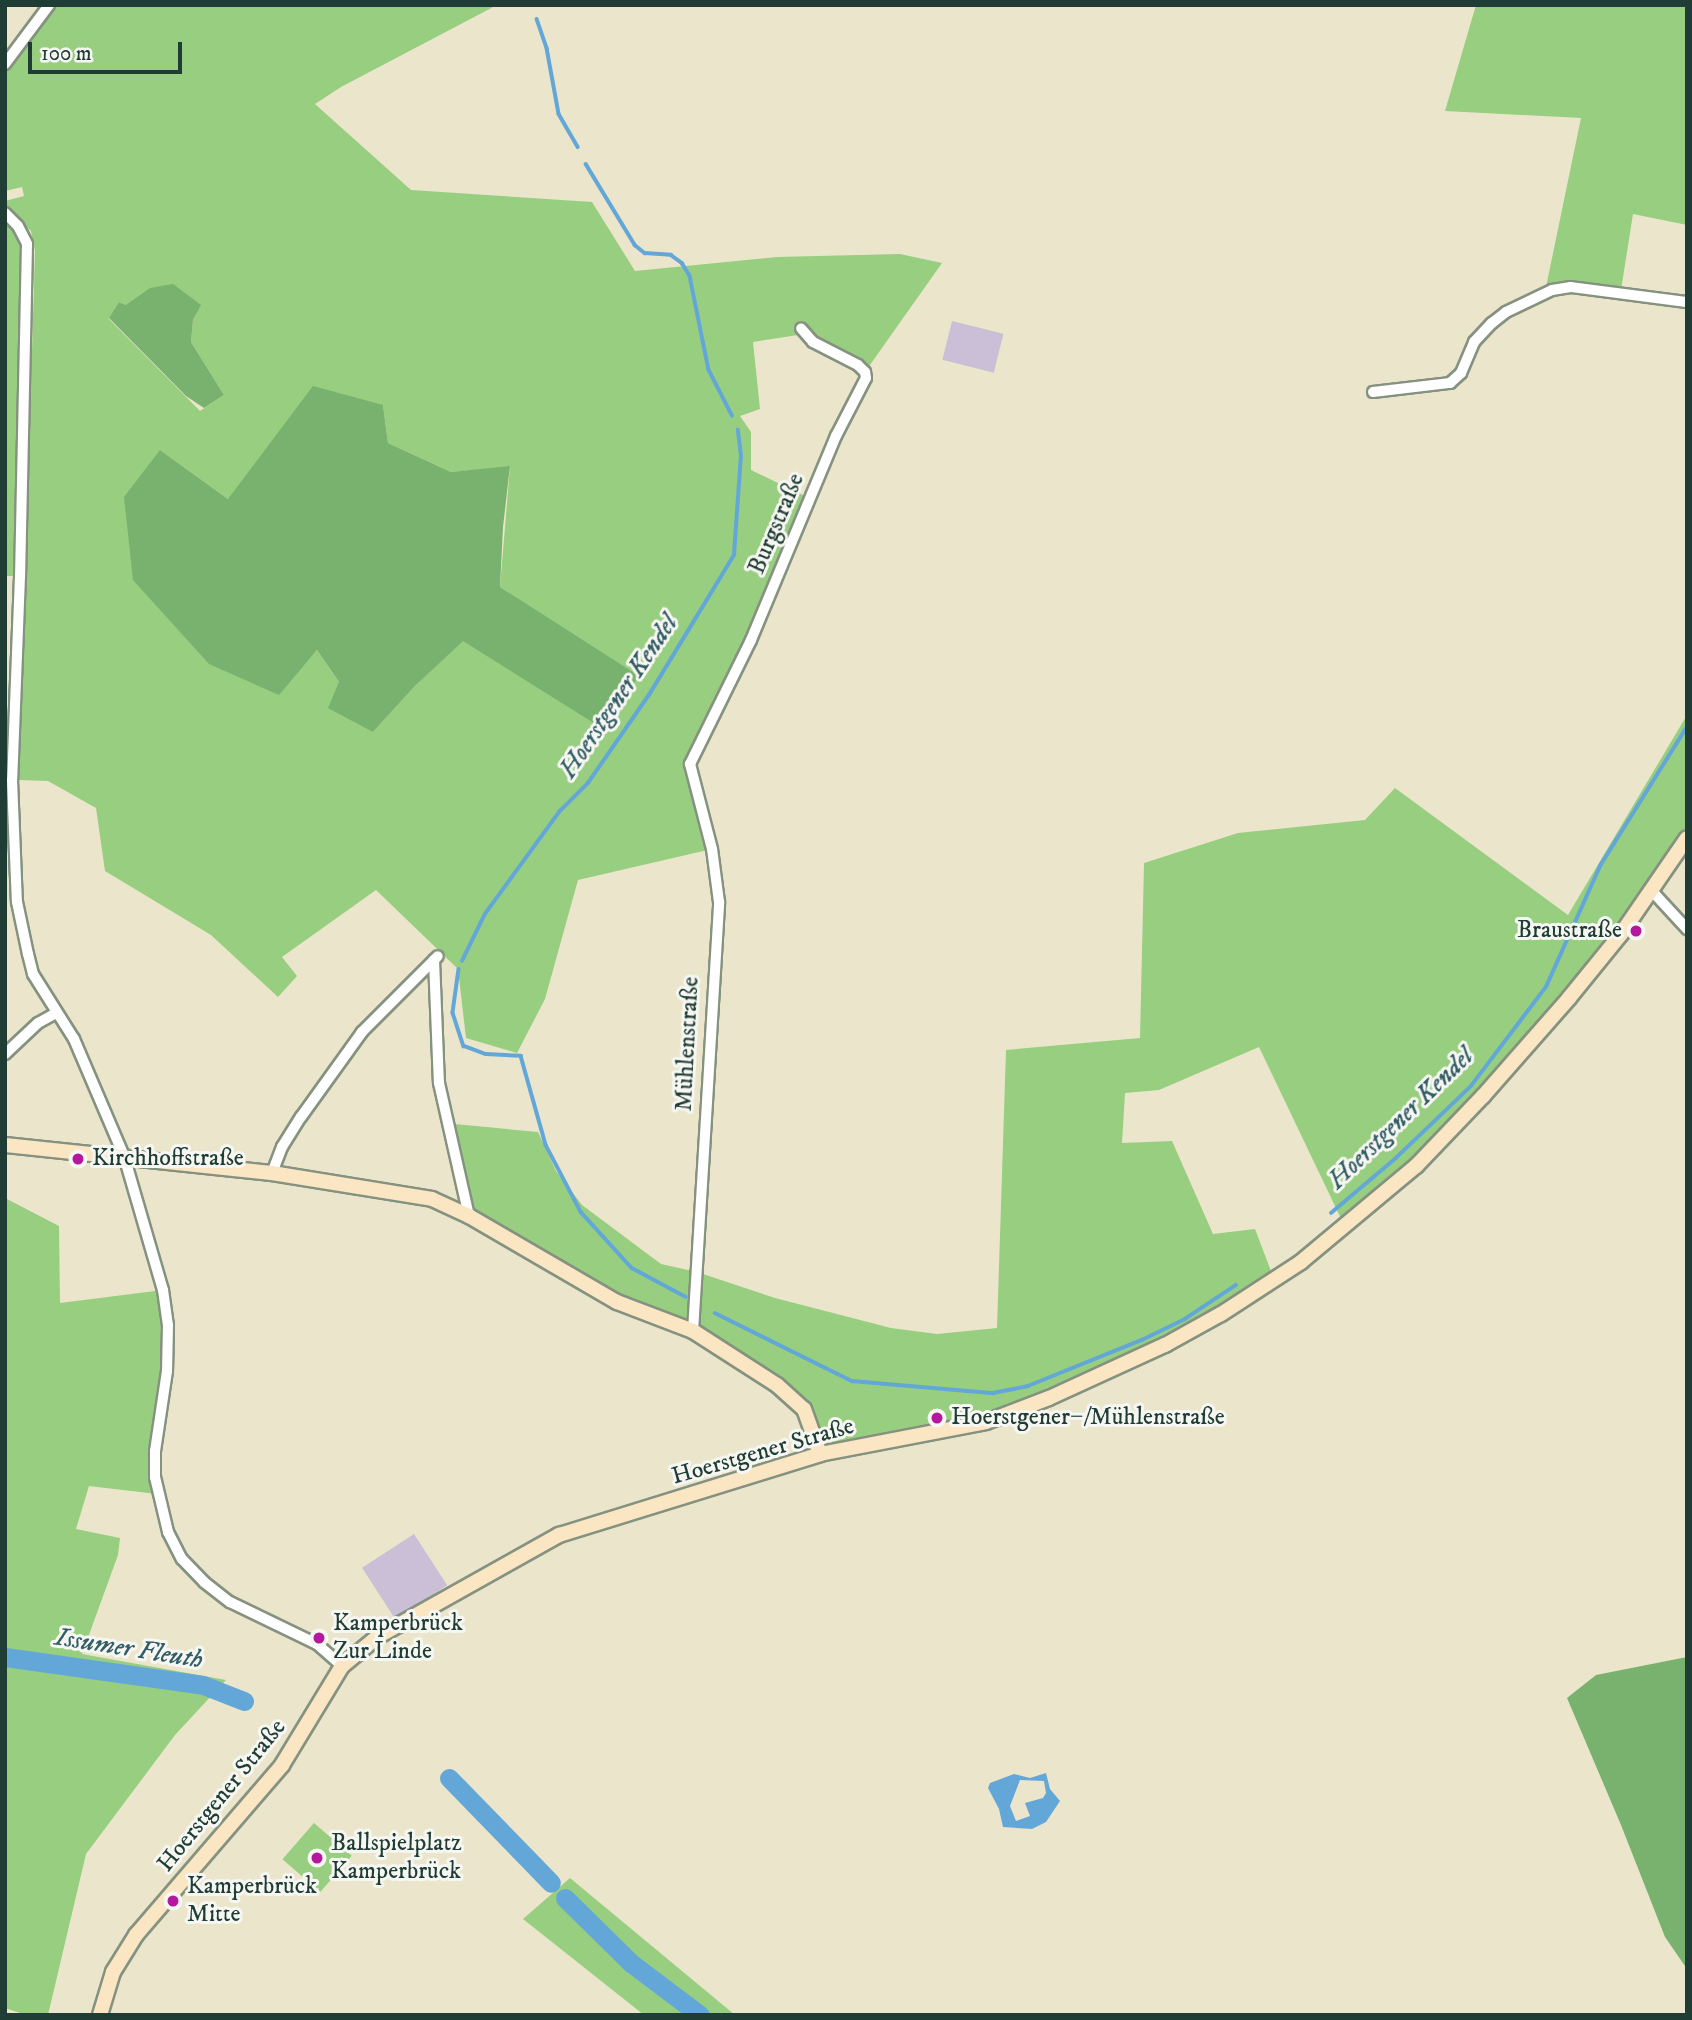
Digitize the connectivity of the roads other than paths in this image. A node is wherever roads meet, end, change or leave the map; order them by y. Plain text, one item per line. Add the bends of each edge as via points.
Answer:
1 (49, 5) edge
2 (5, 64) edge
3 (5, 213) edge
4 (1687, 302) edge
5 (801, 328) dead end
6 (1373, 393) dead end
7 (690, 764) joint
8 (1687, 838) edge
9 (1652, 891) junction
10 (1687, 929) edge
11 (56, 1013) junction
12 (5, 1054) edge
13 (5, 1145) edge
14 (124, 1156) junction
15 (272, 1173) junction
16 (469, 1216) junction
17 (694, 1331) junction
18 (820, 1454) junction
19 (342, 1666) junction
20 (100, 2015) edge

1 - 2 street
3 - 11 street via 27,243 12,780 18,902 33,975
4 - 6 street via 1572,287 1552,290 1492,323 1474,342 1461,373 1450,383
5 - 7 street, Burgstraße via 813,342 858,365 866,378 836,436 751,640
7 - 17 street, Mühlenstraße via 712,849 719,902
8 - 9 main road, Hoerstgener Straße
9 - 10 street
9 - 18 main road, Hoerstgener Straße via 1569,999 1416,1167 1301,1262 1165,1345 1049,1398 975,1424
11 - 12 street
11 - 14 street via 74,1039
13 - 14 main road
14 - 15 main road
14 - 19 street via 163,1290 168,1325 155,1477 168,1532 182,1559 204,1582 230,1602 317,1644
15 - 16 main road via 432,1199
15 - 16 street via 301,1117 362,1032 436,958 439,1083
16 - 17 main road via 617,1302
17 - 18 main road via 777,1385 804,1409
18 - 19 main road, Hoerstgener Straße via 559,1535 377,1637
19 - 20 main road, Hoerstgener Straße via 282,1765 123,1954

